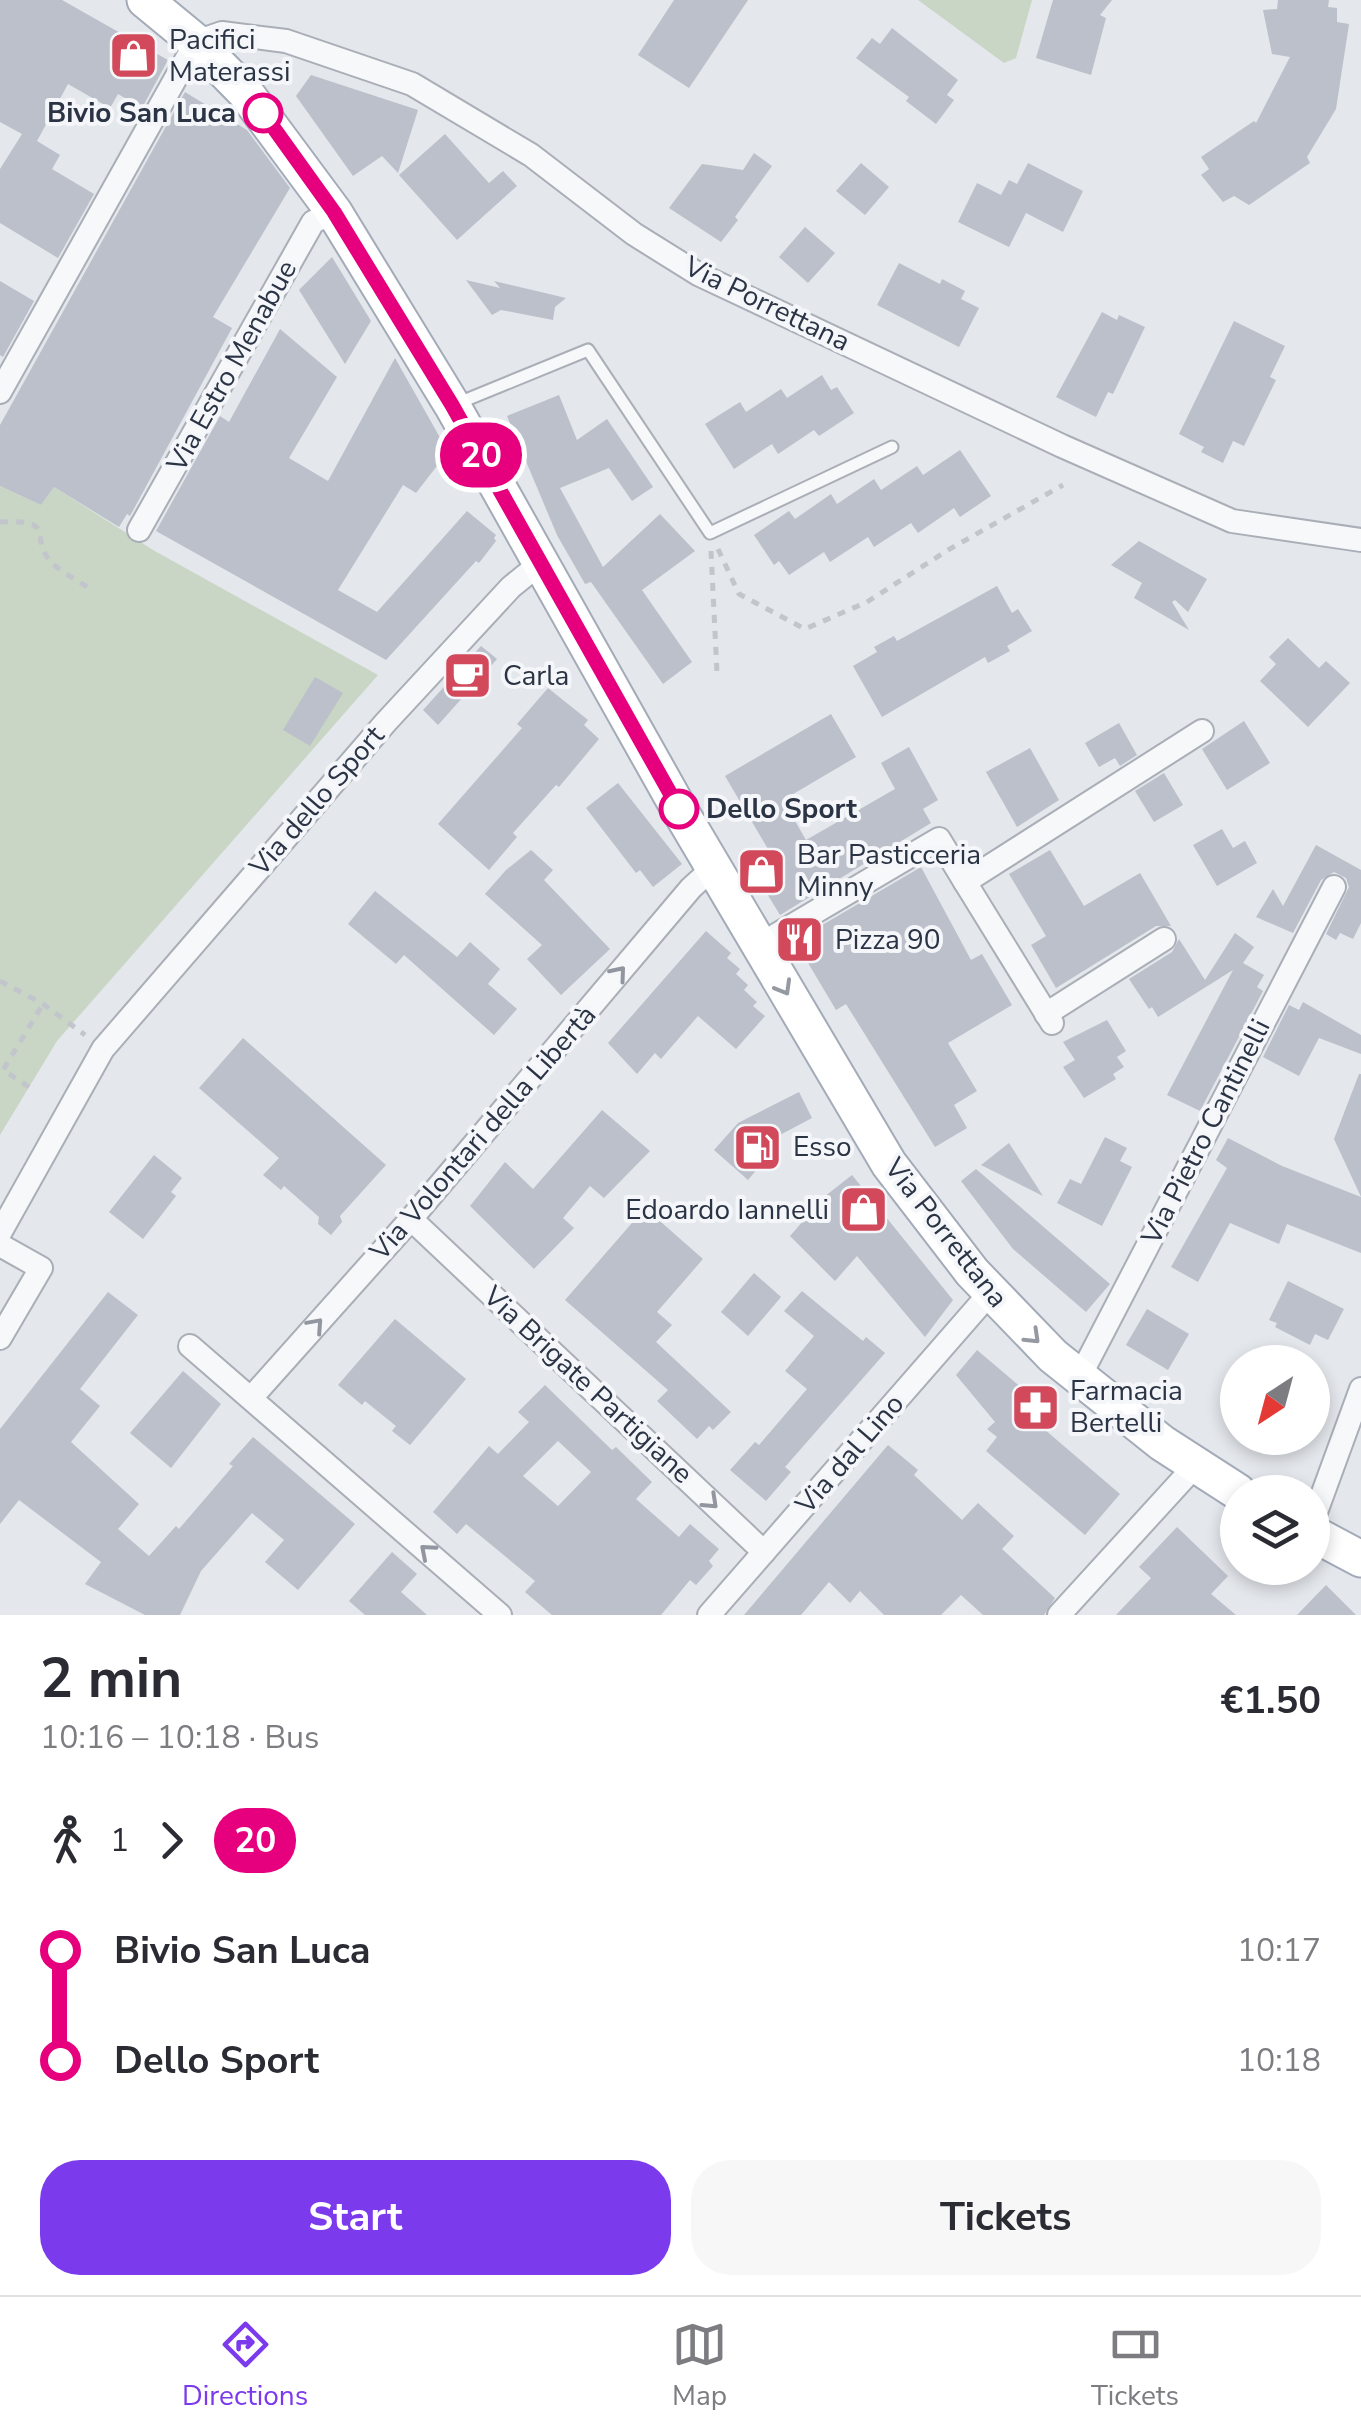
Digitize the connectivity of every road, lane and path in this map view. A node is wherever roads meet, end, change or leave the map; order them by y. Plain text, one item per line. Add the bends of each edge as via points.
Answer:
1 (145, 0) edge
2 (196, 42) junction
3 (334, 212) junction
4 (0, 392) edge
5 (452, 405) junction
6 (892, 447) dead end
7 (1064, 486) dead end
8 (0, 522) edge
9 (139, 530) dead end
10 (710, 533) junction
11 (1361, 540) edge
12 (542, 562) junction
13 (94, 590) dead end
14 (717, 673) dead end
15 (1202, 731) dead end
16 (714, 867) junction
17 (966, 882) junction
18 (1334, 887) dead end
19 (1164, 939) dead end
20 (759, 945) junction
21 (0, 981) edge
22 (43, 1004) junction
23 (103, 1050) junction
24 (29, 1086) dead end
25 (410, 1219) junction
26 (0, 1233) edge
27 (0, 1245) edge
28 (990, 1293) junction
29 (0, 1338) edge
30 (190, 1346) dead end
31 (1079, 1378) junction
32 (1361, 1389) edge
33 (251, 1398) junction
34 (1195, 1466) junction
35 (1329, 1475) edge
36 (1220, 1481) edge
37 (1330, 1542) edge
38 (764, 1552) junction
39 (1361, 1559) edge
40 (500, 1615) edge
41 (709, 1615) edge
42 (1059, 1615) edge

1 - 2 main road, Via Porrettana
2 - 3 main road, Via Porrettana via 263,113
2 - 4 street
2 - 11 street, Via Porrettana via 222,34 286,41 412,84 531,156 698,274 1232,522
3 - 5 main road, Via Porrettana
3 - 9 street, Via Estro Menabue via 313,222
5 - 10 lane via 588,350
5 - 12 main road, Via Porrettana
6 - 10 lane
7 - 10 path via 867,602 804,629 739,594
8 - 13 path via 26,521 38,528 53,564
10 - 14 path
12 - 16 main road, Via Porrettana
12 - 23 street, Via dello Sport via 510,587 386,722
15 - 17 street
16 - 20 main road, Via Porrettana
25 -> 16 street, Via Volontari della Libertà
17 - 19 street via 1049,1018
17 - 20 street via 940,839
18 - 31 street, Via Pietro Cantinelli
20 -> 28 main road, Via Porrettana via 889,1164
21 - 22 path
22 - 23 path
22 - 24 path via 3,1070
23 - 26 street, Via dello Sport
33 -> 25 street, Via Volontari della Libertà
25 -> 38 street, Via Brigate Partigiane
27 - 29 street via 41,1268
28 -> 31 main road, Via Porrettana
28 - 38 street, Via dal Lino
30 - 33 street
31 - 34 main road, Via Porrettana
32 - 35 street
40 -> 33 street
34 - 36 main road, Via Porrettana
34 - 42 street
37 - 39 main road
38 - 41 street, Via dal Lino

